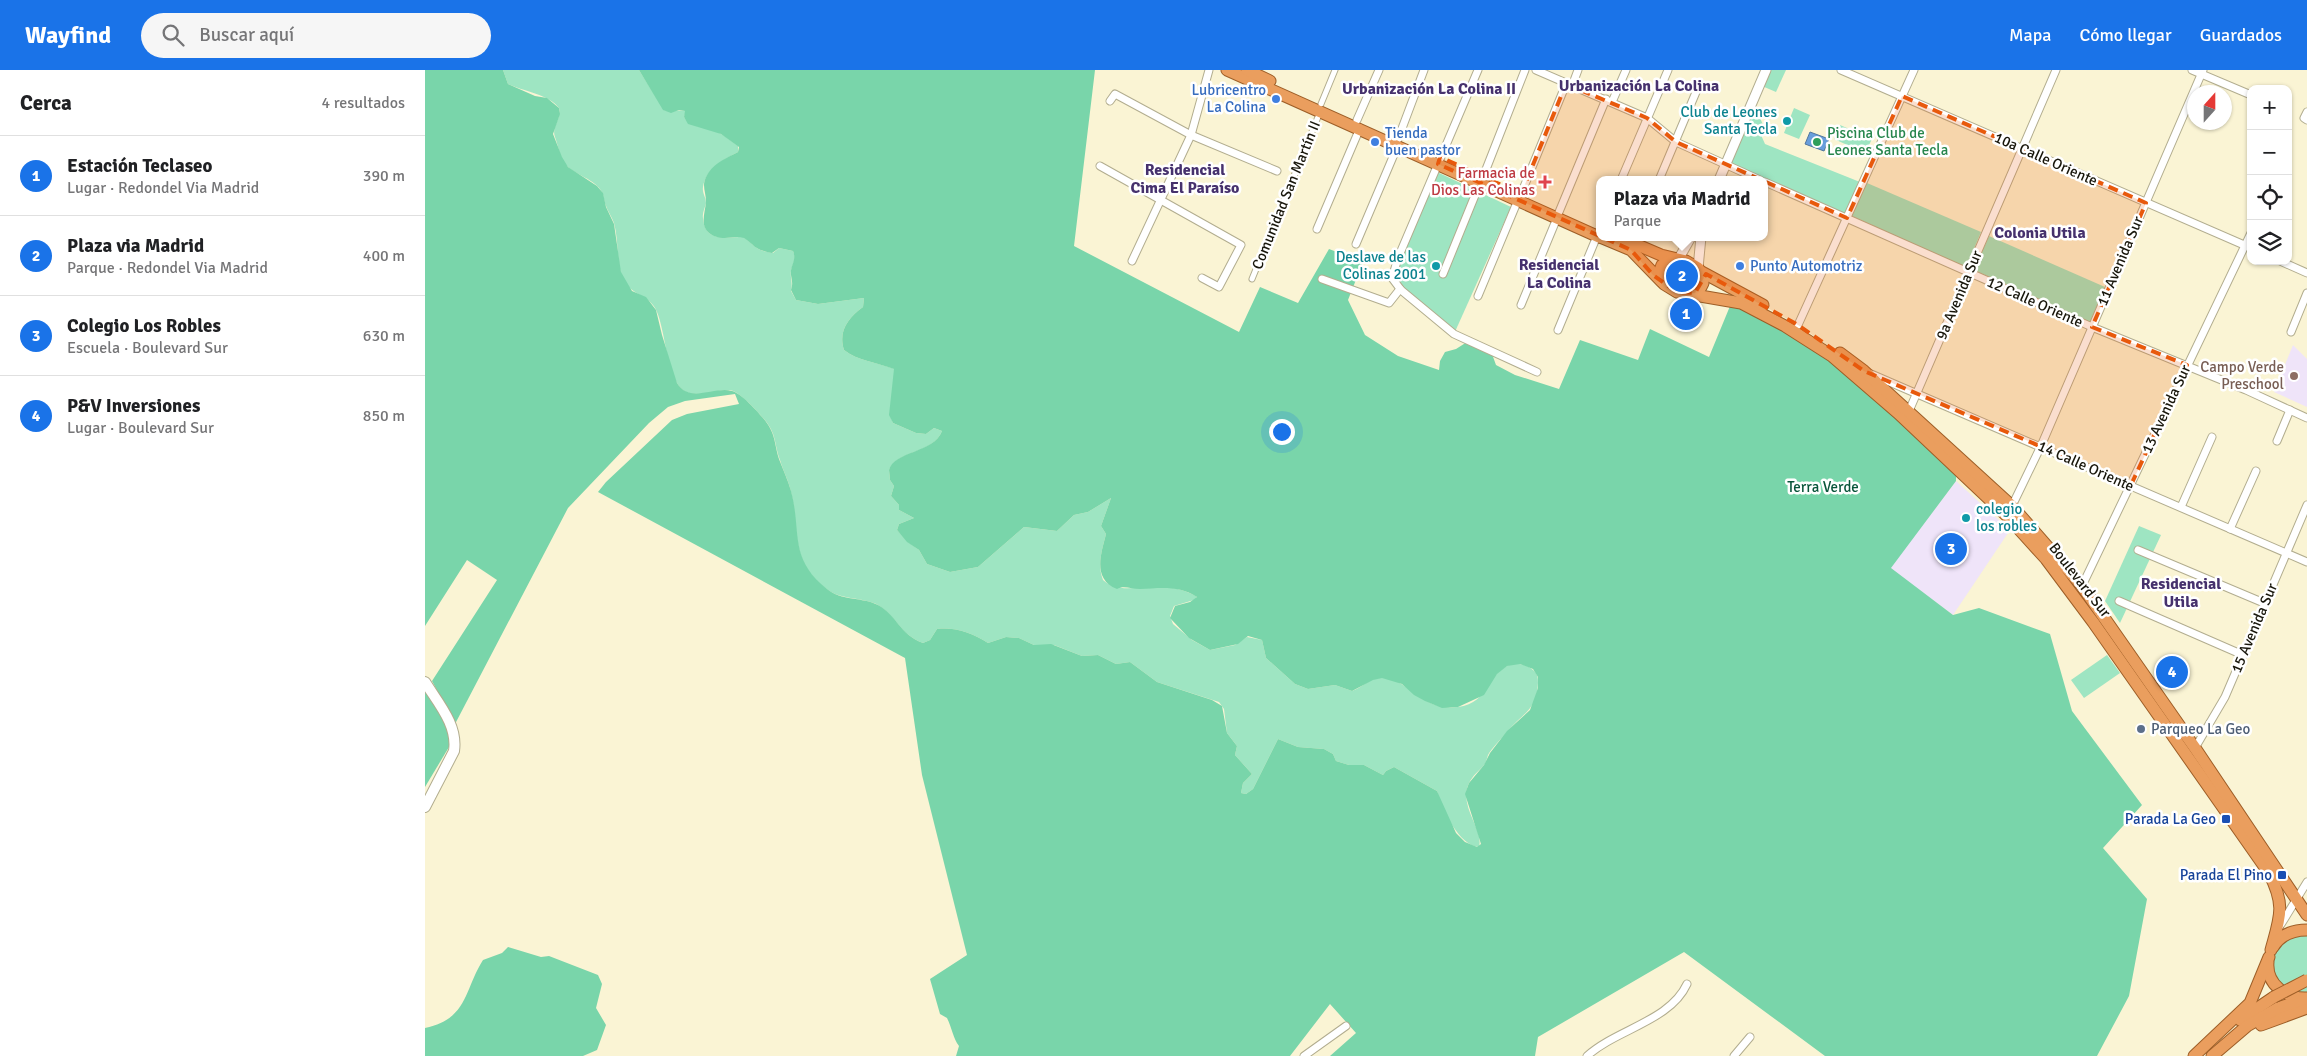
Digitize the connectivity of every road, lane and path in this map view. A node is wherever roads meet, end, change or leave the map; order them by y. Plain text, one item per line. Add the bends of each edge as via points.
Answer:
1 (1209, 70) edge
2 (1227, 70) edge
3 (1247, 70) edge
4 (1335, 70) edge
5 (1379, 70) edge
6 (1424, 70) edge
7 (1478, 70) edge
8 (1525, 70) edge
9 (1536, 70) edge
10 (1578, 70) edge
11 (1626, 70) edge
12 (1668, 70) edge
13 (1766, 70) edge
14 (1841, 70) edge
15 (1914, 70) edge
16 (2056, 70) edge
17 (2192, 70) edge
18 (2202, 72) edge
19 (1569, 85) junction
20 (1699, 85) dead end
21 (2247, 93) edge
22 (1902, 96) junction
23 (1110, 101) dead end
24 (1609, 101) junction
25 (1321, 108) junction
26 (1647, 118) junction
27 (1359, 124) junction
28 (1191, 135) junction
29 (1398, 142) junction
30 (1676, 142) junction
31 (2022, 149) junction
32 (1439, 161) junction
33 (1725, 165) junction
34 (1100, 166) dead end
35 (1277, 172) dead end
36 (1623, 176) edge
37 (1661, 176) edge
38 (1721, 176) edge
39 (1751, 176) edge
40 (1482, 180) junction
41 (1768, 183) edge
42 (1519, 197) junction
43 (1161, 201) junction
44 (2146, 203) junction
45 (1558, 215) junction
46 (1847, 218) junction
47 (1317, 229) dead end
48 (1596, 234) edge
49 (1596, 241) edge
50 (1611, 241) edge
51 (1629, 241) edge
52 (1688, 241) edge
53 (1701, 241) edge
54 (1356, 244) dead end
55 (2247, 247) edge
56 (2247, 249) edge
57 (1675, 259) junction
58 (1132, 261) dead end
59 (2289, 265) edge
60 (1699, 269) junction
61 (1968, 273) junction
62 (2307, 273) edge
63 (1443, 274) dead end
64 (1202, 278) dead end
65 (1252, 279) dead end
66 (1323, 279) dead end
67 (1664, 284) junction
68 (1400, 289) junction
69 (2307, 293) edge
70 (1691, 294) junction
71 (1478, 296) dead end
72 (1521, 305) dead end
73 (1798, 325) junction
74 (2092, 327) junction
75 (1558, 330) dead end
76 (2291, 332) dead end
77 (2187, 366) junction
78 (1865, 371) junction
79 (1537, 372) dead end
80 (1918, 394) junction
81 (1909, 410) junction
82 (2290, 410) junction
83 (2307, 418) edge
84 (2212, 437) dead end
85 (2277, 441) dead end
86 (2041, 446) junction
87 (2256, 471) dead end
88 (2131, 485) junction
89 (2012, 506) junction
90 (2307, 506) edge
91 (2181, 507) junction
92 (2230, 529) junction
93 (2138, 550) dead end
94 (2286, 553) junction
95 (2307, 562) edge
96 (2081, 586) junction
97 (2119, 601) dead end
98 (2265, 603) junction
99 (2243, 655) junction
100 (425, 682) edge
101 (2195, 748) junction
102 (425, 807) edge
103 (2307, 882) edge
104 (2297, 901) junction
105 (2307, 915) edge
106 (2307, 930) edge
107 (2276, 932) junction
108 (2270, 954) junction
109 (2307, 980) edge
110 (1687, 984) dead end
111 (2306, 1001) edge
112 (1347, 1026) dead end
113 (1750, 1037) dead end
114 (1304, 1056) edge
115 (1587, 1056) edge
116 (1734, 1056) edge
117 (2195, 1056) edge
118 (2212, 1056) edge

1 - 28 street
2 - 25 highway
3 - 25 highway
4 - 25 street, Comunidad San Martín II
5 - 27 street
6 - 29 street
7 - 32 street
8 - 40 street
9 - 19 street
10 - 19 street
11 - 24 street
12 - 26 street
13 - 33 street
14 - 22 street, 10a Calle Oriente
15 - 22 street
16 - 31 street, 9a Avenida Sur
17 - 18 street
18 - 21 street
18 - 44 street, 11 Avenida Sur
19 - 24 street
19 - 42 street
20 - 30 street
22 - 31 street, 10a Calle Oriente
22 - 46 street
23 - 28 street via 1115,94
24 - 26 street
24 - 45 street
25 - 27 highway
25 - 65 street, Comunidad San Martín II
26 - 30 street
26 - 36 street
27 - 29 highway
27 - 47 street
28 - 35 street
28 - 43 street
29 - 32 highway
29 - 54 street
30 - 33 street
30 - 37 street
31 - 44 street, 10a Calle Oriente
31 - 61 street, 9a Avenida Sur
32 - 40 highway
32 - 68 street via 1393,272 1392,278
33 - 38 street
33 - 39 street
34 - 43 street
40 - 42 highway
40 - 63 street
41 - 46 street, 12 Calle Oriente
42 - 45 highway
42 - 71 street
43 - 58 street
43 - 64 street via 1241,246 1219,287
44 - 55 street, 10a Calle Oriente
44 - 74 street, 11 Avenida Sur
45 - 48 highway
45 - 72 street
46 - 61 street, 12 Calle Oriente
46 - 73 street
49 - 75 street
50 - 67 highway via 1633,252
51 - 57 highway
52 - 57 street
53 - 60 street
56 - 77 street, 13 Avenida Sur
57 - 60 highway
57 - 67 highway via 1667,260 1660,268
59 - 62 street
60 - 70 highway via 1703,279 1701,287
60 - 73 highway, Boulevard Sur
61 - 74 street, 12 Calle Oriente
61 - 80 street, 9a Avenida Sur
66 - 68 street via 1389,303
67 - 70 highway via 1677,292
68 - 79 street via 1458,336
69 - 76 street
70 - 107 highway, Boulevard Sur via 1733,300 1749,306 1832,356 2007,516 2046,559 2093,622 2269,873 2281,907
73 - 78 highway, Boulevard Sur
74 - 77 street, 12 Calle Oriente
74 - 86 street, 11 Avenida Sur
77 - 82 street, 12 Calle Oriente
77 - 88 street, 13 Avenida Sur
78 - 80 street, 14 Calle Oriente
78 - 81 highway, Boulevard Sur
80 - 81 street, 9a Avenida Sur
80 - 86 street, 14 Calle Oriente
81 - 89 highway, Boulevard Sur
82 - 83 street, 12 Calle Oriente
82 - 85 street
84 - 91 street
86 - 88 street, 14 Calle Oriente
86 - 89 street, 11 Avenida Sur
87 - 92 street
88 - 91 street, 14 Calle Oriente
88 - 96 street, 13 Avenida Sur
89 - 96 highway, Boulevard Sur
90 - 94 street, 15 Avenida Sur
91 - 92 street, 14 Calle Oriente
92 - 94 street, 14 Calle Oriente
93 - 98 street
94 - 95 street, 14 Calle Oriente
94 - 98 street, 15 Avenida Sur
96 - 101 highway, Boulevard Sur
97 - 99 street
98 - 99 street, 15 Avenida Sur
99 - 101 street, 15 Avenida Sur via 2225,697
100 - 102 main road via 453,728 456,741
101 - 104 highway, Boulevard Sur
103 - 104 street
104 - 105 highway, Boulevard Sur
104 - 107 street
106 - 108 highway via 2289,932 2281,937
107 - 108 highway, Boulevard Sur
108 - 111 highway via 2268,966 2274,983 2287,995
108 - 117 highway, Boulevard Sur via 2250,1003
109 - 117 highway, bridge via 2274,997
110 - 115 street via 1671,1007
111 - 118 highway via 2265,1015
112 - 114 street
113 - 116 street

